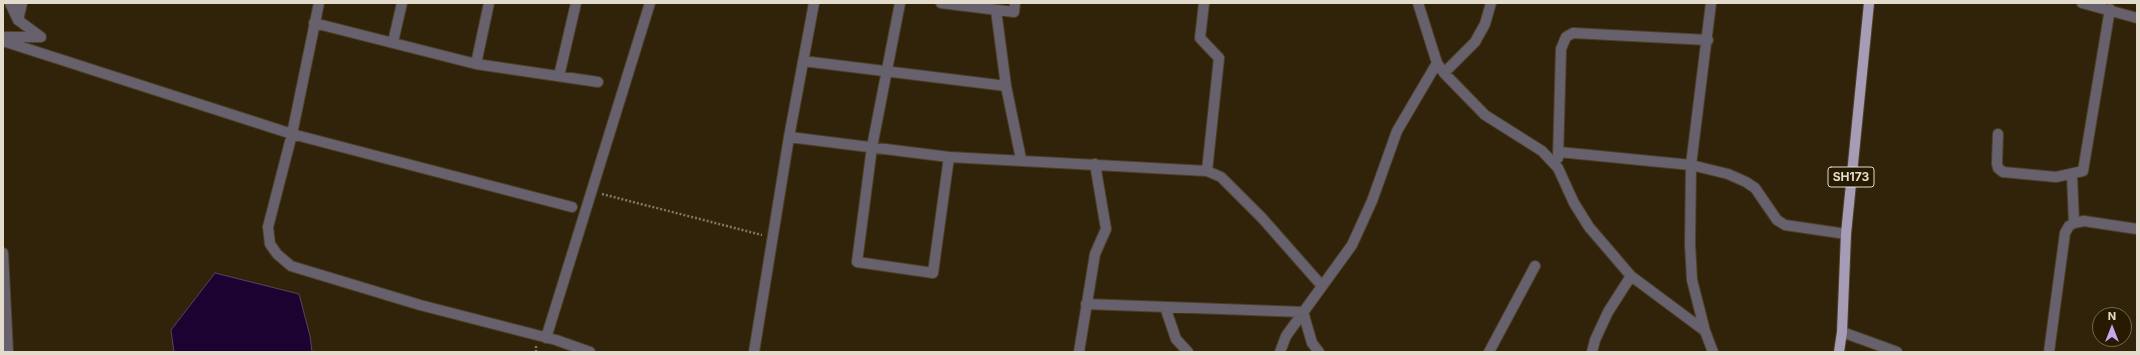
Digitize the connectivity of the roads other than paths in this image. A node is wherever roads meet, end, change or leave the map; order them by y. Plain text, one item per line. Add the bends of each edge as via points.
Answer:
1 (10, 3) edge
2 (22, 3) edge
3 (319, 3) edge
4 (402, 3) edge
5 (489, 3) edge
6 (576, 3) edge
7 (650, 3) edge
8 (814, 3) edge
9 (900, 3) edge
10 (941, 3) edge
11 (1015, 3) edge
12 (1204, 3) edge
13 (1418, 3) edge
14 (1491, 3) edge
15 (1711, 3) edge
16 (1869, 3) edge
17 (2082, 3) edge
18 (2110, 9) junction
19 (996, 10) junction
20 (2137, 18) edge
21 (18, 20) junction
22 (314, 23) junction
23 (3, 37) edge
24 (1708, 40) junction
25 (3, 41) edge
26 (393, 42) junction
27 (803, 61) junction
28 (1436, 63) junction
29 (476, 64) junction
30 (886, 71) junction
31 (1444, 73) junction
32 (559, 76) junction
33 (598, 82) dead end
34 (1006, 86) junction
35 (292, 134) junction
36 (1998, 134) dead end
37 (789, 137) junction
38 (872, 147) junction
39 (1558, 152) junction
40 (949, 157) junction
41 (1021, 159) junction
42 (1095, 164) junction
43 (1691, 165) junction
44 (1558, 168) junction
45 (1207, 171) junction
46 (2072, 175) junction
47 (572, 207) dead end
48 (2074, 223) junction
49 (2137, 229) edge
50 (1846, 234) junction
51 (3, 254) edge
52 (1535, 266) dead end
53 (1631, 276) junction
54 (1322, 286) junction
55 (1086, 304) junction
56 (1165, 307) junction
57 (1303, 312) junction
58 (1705, 331) junction
59 (1842, 332) junction
60 (546, 338) junction
61 (8, 352) edge
62 (590, 352) edge
63 (754, 352) edge
64 (1079, 352) edge
65 (1188, 352) edge
66 (1280, 352) edge
67 (1319, 352) edge
68 (1490, 352) edge
69 (1592, 352) edge
70 (1713, 352) edge
71 (1839, 352) edge
72 (1898, 352) edge
73 (2049, 352) edge

1 - 21 street
2 - 21 street
3 - 22 street
4 - 26 street
5 - 29 street
6 - 32 street
7 - 60 street
8 - 27 street
9 - 30 street
10 - 19 street
11 - 19 street via 1014,12
12 - 45 street via 1200,38 1219,58
13 - 28 street
14 - 31 street via 1485,24 1475,42
15 - 24 street
16 - 50 main road, SH173
17 - 18 street
18 - 20 street
18 - 46 street via 2083,171
19 - 34 street
21 - 23 street via 41,37
22 - 26 street
22 - 35 street
24 - 39 street via 1573,33 1566,37 1561,49
24 - 43 street
25 - 35 street
26 - 29 street
27 - 30 street
27 - 37 street
28 - 31 street
28 - 54 street via 1397,131 1372,201 1352,245
29 - 32 street
30 - 34 street
30 - 38 street
31 - 44 street via 1486,115 1542,151
32 - 33 street
34 - 41 street
35 - 47 street
35 - 60 street via 268,227 270,244 286,262 291,266 420,305
36 - 46 street via 1997,163 2002,172 2056,177
37 - 38 street
37 - 63 street
38 - 40 street
38 - 40 street via 857,262 933,273
39 - 43 street
39 - 44 street
40 - 41 street via 1005,161
41 - 42 street
42 - 45 street
42 - 55 street via 1106,229 1095,254
43 - 50 street via 1728,174 1746,182 1762,196 1777,220 1786,225
43 - 58 street via 1692,280
44 - 53 street via 1574,203 1590,227
45 - 54 street via 1221,177 1262,218
46 - 48 street
48 - 49 street via 2084,221
48 - 73 street via 2065,233
50 - 59 main road, SH173
51 - 61 street
52 - 68 street
53 - 58 street
53 - 69 street via 1608,312
54 - 57 street
55 - 56 street
55 - 64 street
56 - 57 street
56 - 65 street via 1176,338
57 - 66 street via 1286,336
57 - 67 street via 1312,343
58 - 70 street
59 - 71 main road, SH173
59 - 72 street
60 - 62 street

